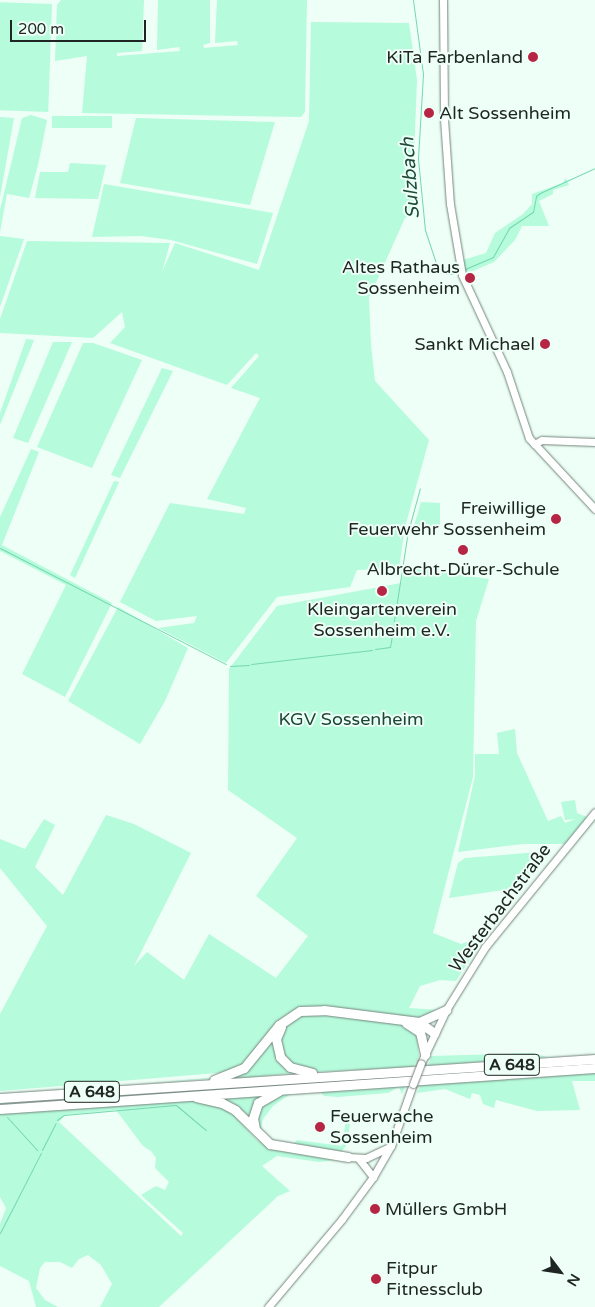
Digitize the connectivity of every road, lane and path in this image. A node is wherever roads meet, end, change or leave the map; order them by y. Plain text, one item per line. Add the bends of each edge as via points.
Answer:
1 (443, 0) edge
2 (595, 442) edge
3 (534, 444) junction
4 (595, 509) edge
5 (595, 812) edge
6 (446, 1010) junction
7 (418, 1025) junction
8 (434, 1033) junction
9 (425, 1054) junction
10 (595, 1059) edge
11 (595, 1068) edge
12 (335, 1076) junction
13 (184, 1085) junction
14 (287, 1088) junction
15 (181, 1095) junction
16 (0, 1098) edge
17 (0, 1108) edge
18 (256, 1132) junction
19 (391, 1146) junction
20 (348, 1157) joint
21 (359, 1159) junction
22 (373, 1177) junction
23 (268, 1307) edge

1 - 3 main road via 444,119 452,224 460,266 507,372
2 - 3 main road via 542,440
3 - 4 main road
5 - 6 main road, Westerbachstraße via 486,947
6 - 7 highway
6 - 8 main road, Westerbachstraße
7 - 8 highway
7 - 9 highway
7 - 12 highway via 320,1012 302,1013 289,1019 276,1039 277,1051 284,1062 303,1072
7 - 13 highway via 324,1010 300,1011 279,1025 244,1068 228,1077
8 - 9 main road, Westerbachstraße
9 - 19 main road, Westerbachstraße, bridge
10 - 12 highway, A 648
11 - 14 highway, A 648
12 - 13 highway, A 648
13 - 16 highway, A 648
14 - 15 highway, A 648
14 - 18 highway via 258,1104 253,1118
15 - 17 highway, A 648
15 - 18 highway via 229,1106
18 - 20 highway via 275,1146
19 - 21 main road via 379,1154
19 - 22 main road, Westerbachstraße
20 - 21 main road
21 - 22 main road
22 - 23 main road, Westerbachstraße

